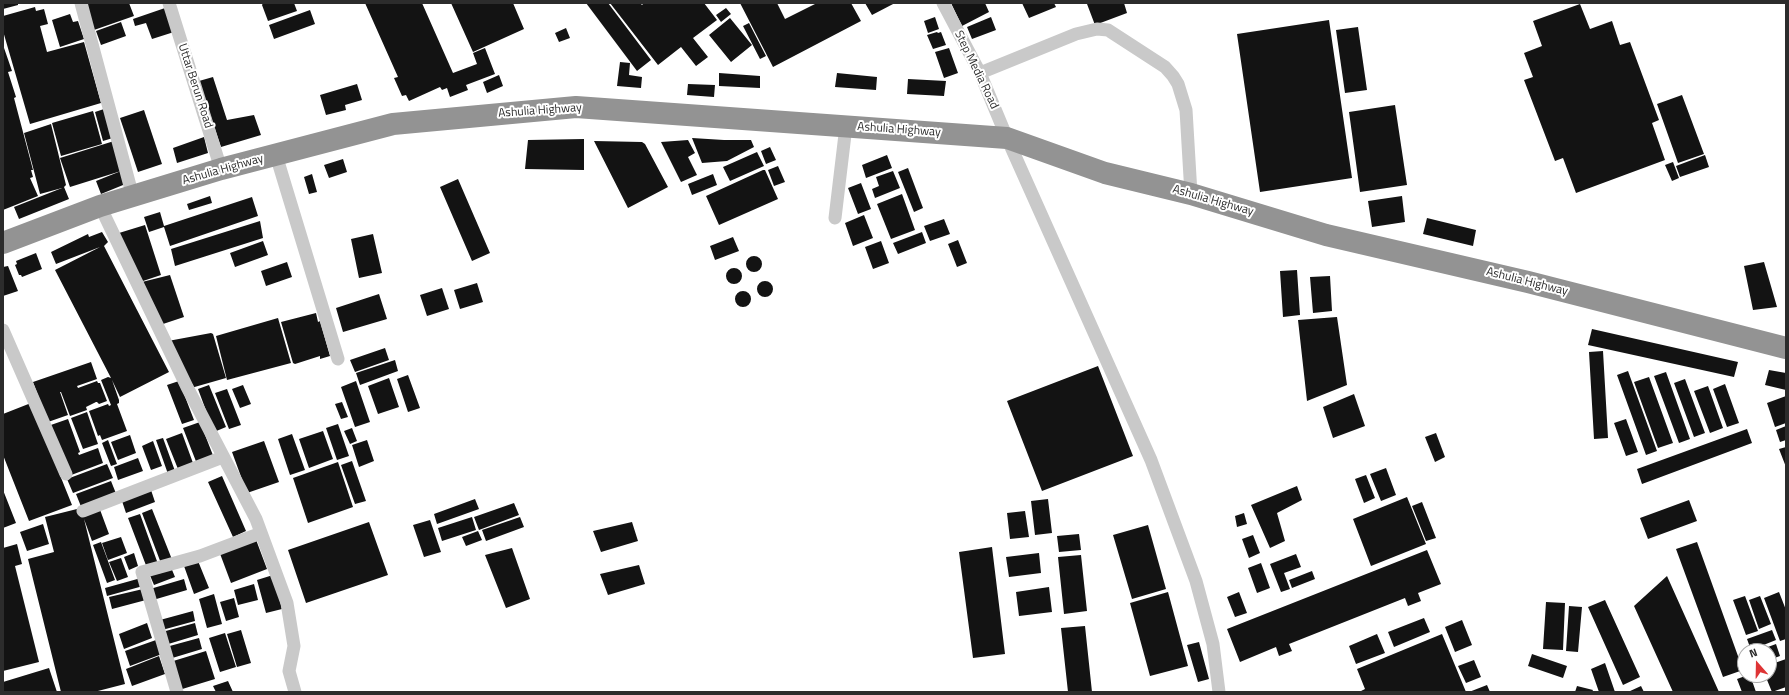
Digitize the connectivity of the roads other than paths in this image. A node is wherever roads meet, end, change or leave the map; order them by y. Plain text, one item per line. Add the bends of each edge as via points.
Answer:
1 (81, 3) edge
2 (169, 3) edge
3 (943, 3) edge
4 (980, 74) junction
5 (846, 126) junction
6 (1007, 138) junction
7 (276, 155) junction
8 (221, 169) junction
9 (1191, 194) junction
10 (133, 197) junction
11 (100, 206) junction
12 (835, 218) dead end
13 (3, 243) edge
14 (3, 330) edge
15 (1786, 348) edge
16 (338, 359) dead end
17 (223, 457) junction
18 (66, 474) dead end
19 (83, 511) dead end
20 (261, 533) junction
21 (177, 692) edge
22 (295, 692) edge
23 (1219, 692) edge

1 - 10 street
2 - 8 street, Uttar Berun Road
3 - 4 street, Step Media Road
4 - 6 street, Step Media Road
4 - 9 street via 1076,34 1097,29 1108,30 1165,67 1178,84 1186,110
5 - 6 highway, Ashulia Highway
5 - 7 highway, Ashulia Highway via 576,107 393,124
5 - 12 street
6 - 9 highway, Ashulia Highway via 1105,173
6 - 23 street, Step Media Road via 1151,460 1196,581 1213,644
7 - 8 highway, Ashulia Highway
7 - 16 street
8 - 10 highway, Ashulia Highway
9 - 15 highway, Ashulia Highway via 1326,235 1528,282
10 - 11 highway, Ashulia Highway
11 - 13 highway, Ashulia Highway
11 - 17 street
14 - 18 street
17 - 19 street
17 - 20 street
20 - 21 street via 200,556 142,572
20 - 22 street via 288,603 294,646 289,671

